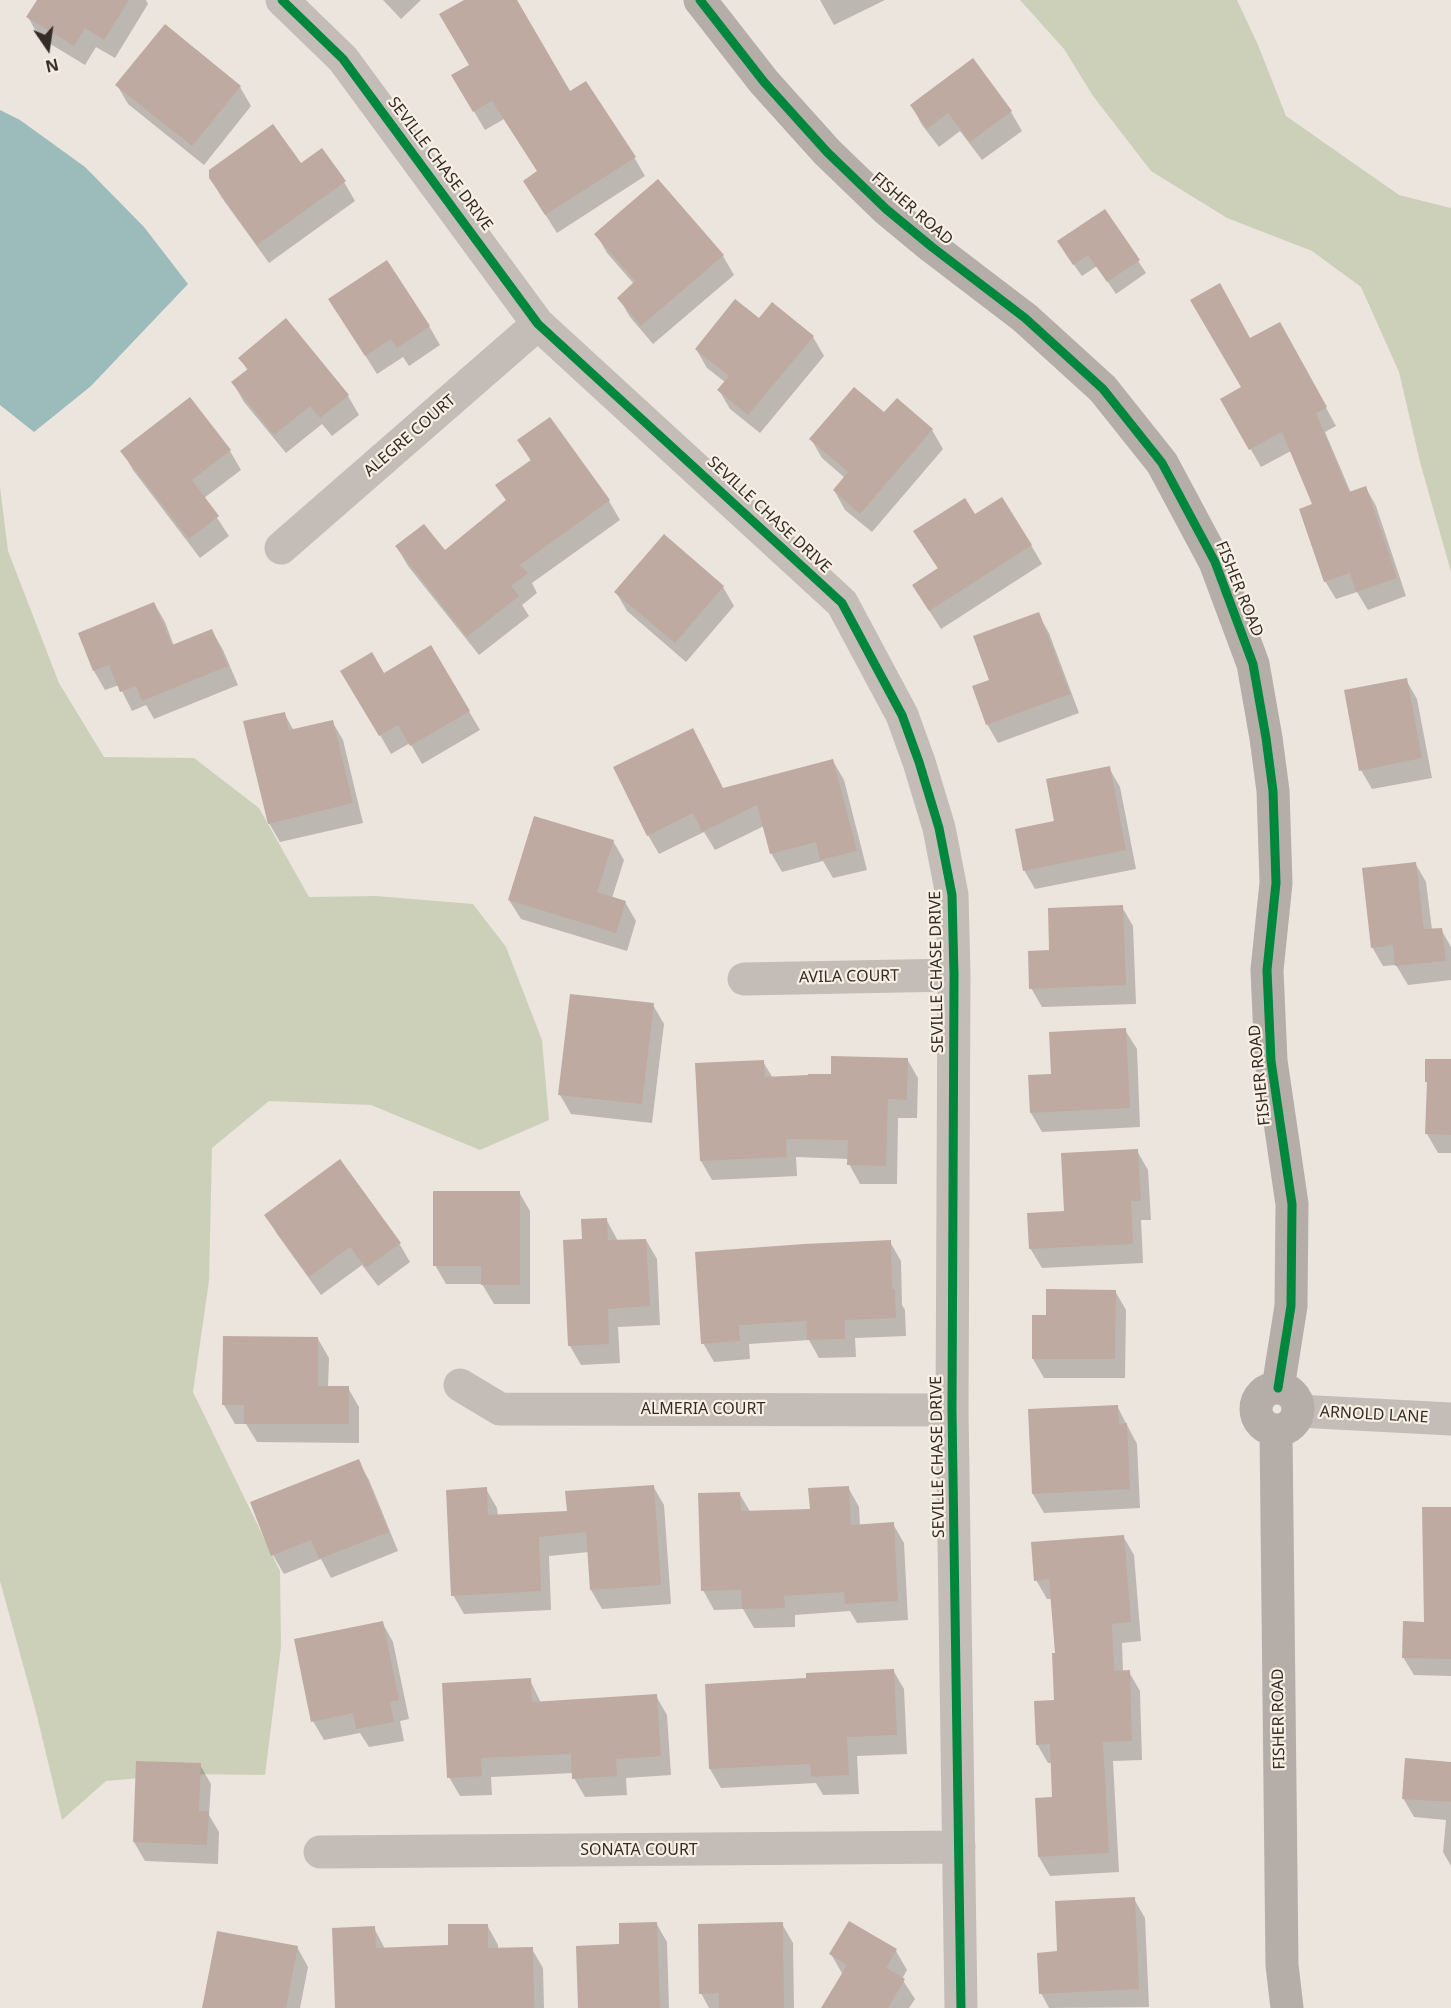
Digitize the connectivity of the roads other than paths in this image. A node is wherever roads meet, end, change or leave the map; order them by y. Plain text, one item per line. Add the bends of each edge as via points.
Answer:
1 (282, 0) edge
2 (700, 0) edge
3 (538, 324) junction
4 (281, 548) dead end
5 (954, 975) junction
6 (744, 979) dead end
7 (460, 1385) dead end
8 (952, 1410) junction
9 (1284, 1410) junction
10 (1451, 1419) edge
11 (959, 1847) junction
12 (320, 1852) dead end
13 (961, 2008) edge
14 (1287, 2008) edge

1 - 3 street, SEVILLE CHASE DRIVE via 343,59
2 - 9 street, FISHER ROAD via 764,82 827,152 886,209 1025,318 1103,389 1161,463 1215,562 1253,664 1273,791 1276,883 1266,970 1271,1061 1292,1204
3 - 4 street, ALEGRE COURT
3 - 5 street, SEVILLE CHASE DRIVE via 842,603 902,715 939,828 952,895
5 - 6 street, AVILA COURT
5 - 8 street, SEVILLE CHASE DRIVE
7 - 8 street, ALMERIA COURT via 500,1409
8 - 11 street, SEVILLE CHASE DRIVE
9 - 10 street, ARNOLD LANE
9 - 14 street, FISHER ROAD via 1282,1965
11 - 12 street, SONATA COURT
11 - 13 street, SEVILLE CHASE DRIVE

